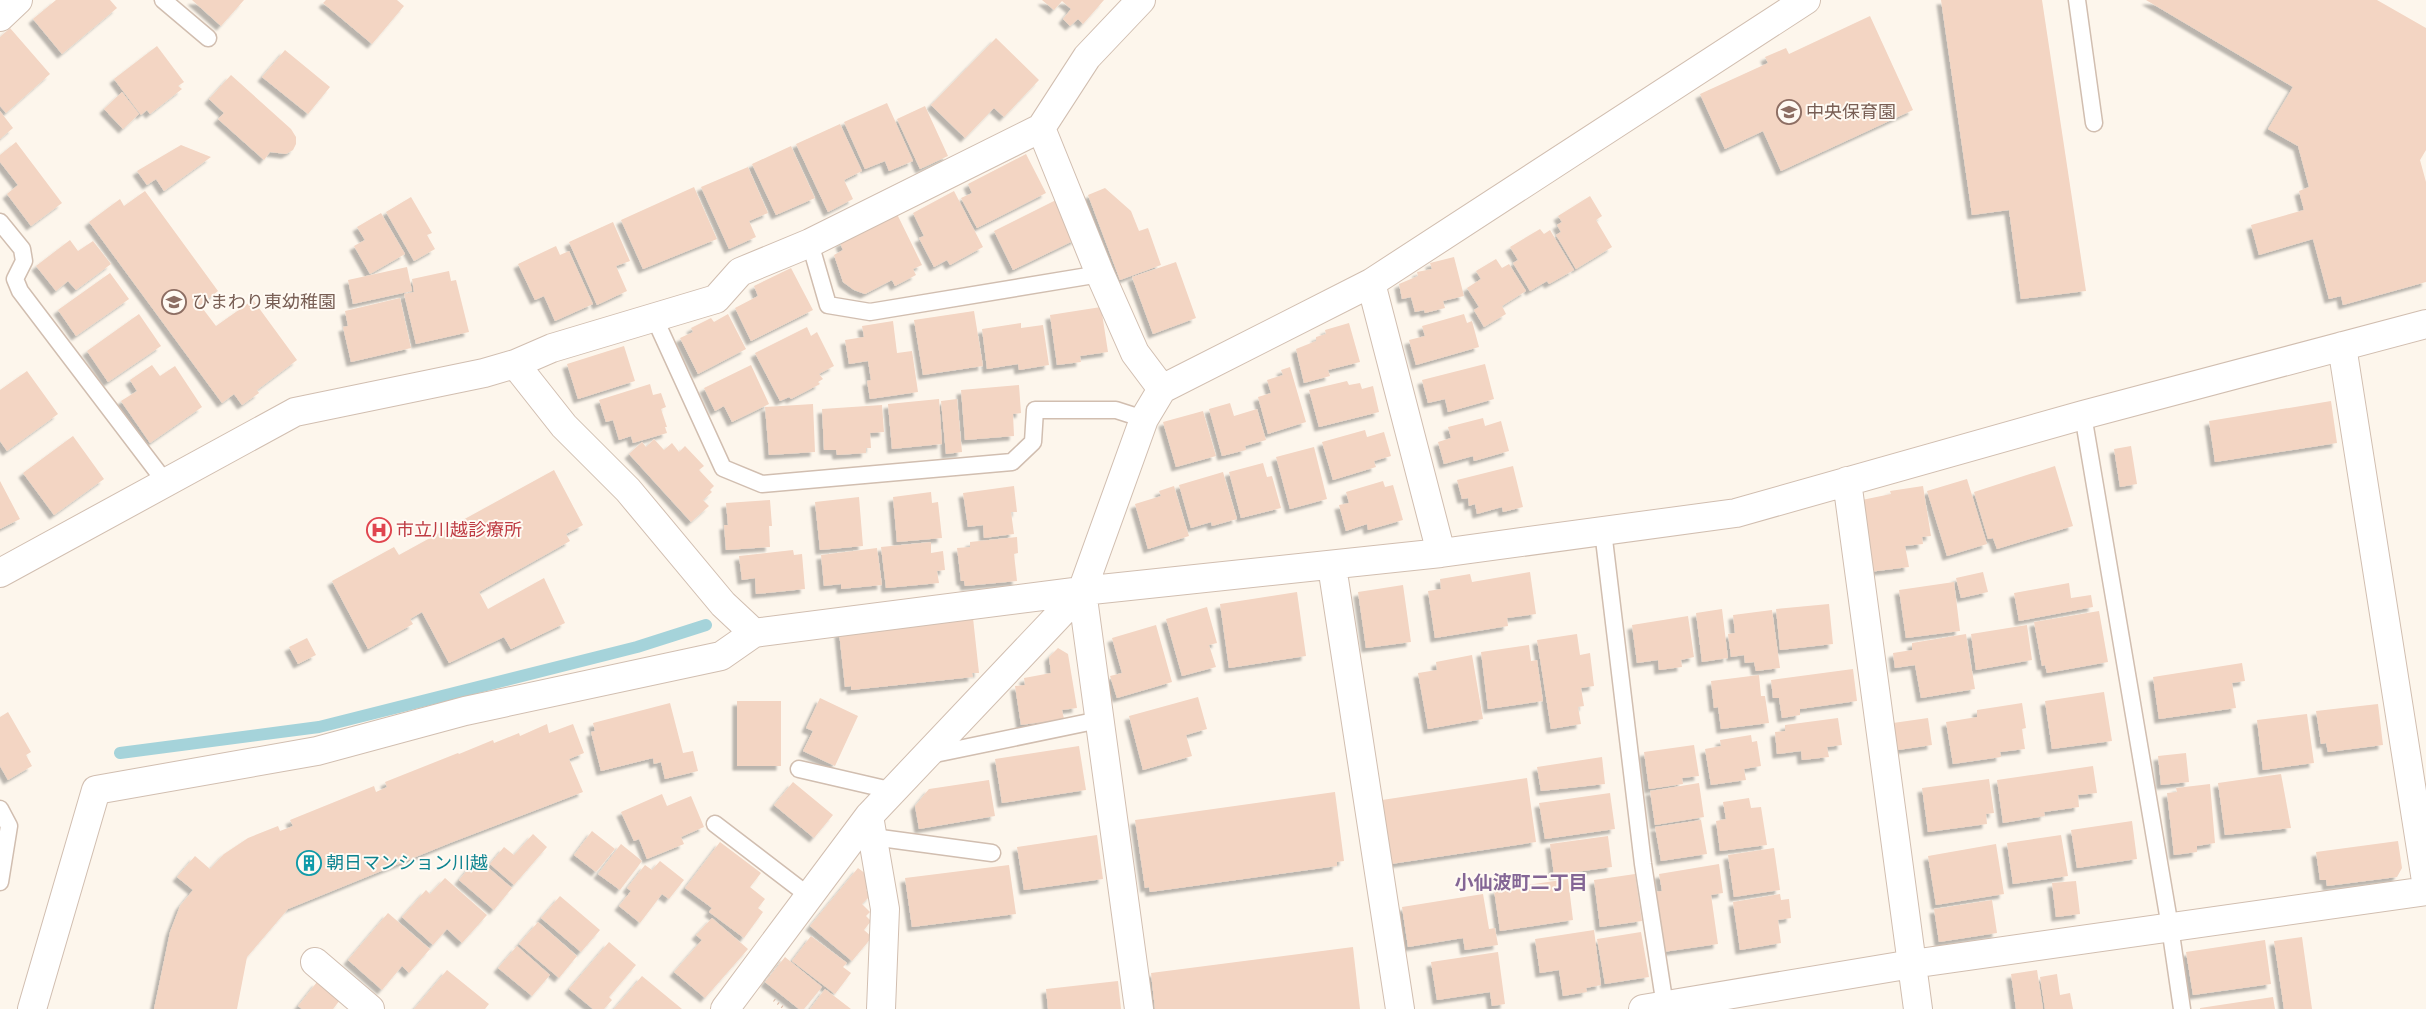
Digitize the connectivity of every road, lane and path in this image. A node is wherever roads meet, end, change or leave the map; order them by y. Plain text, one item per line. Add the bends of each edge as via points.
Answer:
1 (18, 0) edge
2 (163, 0) edge
3 (1141, 0) edge
4 (1806, 0) edge
5 (2076, 0) edge
6 (0, 17) edge
7 (208, 38) dead end
8 (2094, 123) dead end
9 (1041, 128) junction
10 (0, 222) edge
11 (810, 243) junction
12 (1100, 274) junction
13 (1371, 283) junction
14 (654, 317) junction
15 (2426, 324) edge
16 (2342, 346) junction
17 (515, 364) junction
18 (1162, 389) junction
19 (2082, 414) junction
20 (1144, 419) junction
21 (1847, 481) junction
22 (166, 483) junction
23 (1603, 531) junction
24 (1441, 553) junction
25 (1332, 566) junction
26 (0, 573) edge
27 (1082, 591) junction
28 (754, 633) junction
29 (1099, 720) junction
30 (927, 755) junction
31 (799, 769) dead end
32 (894, 790) junction
33 (0, 808) edge
34 (715, 824) dead end
35 (871, 827) junction
36 (992, 853) dead end
37 (2426, 881) edge
38 (0, 882) edge
39 (2426, 891) edge
40 (810, 896) junction
41 (2170, 927) junction
42 (315, 962) dead end
43 (1912, 964) junction
44 (1654, 1008) edge
45 (32, 1009) edge
46 (370, 1009) edge
47 (725, 1009) edge
48 (881, 1009) edge
49 (1139, 1009) edge
50 (1400, 1009) edge
51 (1918, 1009) edge
52 (2182, 1009) edge

1 - 6 street
2 - 7 lane
3 - 9 street via 1087,57
4 - 13 street
5 - 8 lane
9 - 11 street
9 - 12 street
10 - 22 lane via 22,250 24,261 15,279 20,291
11 - 12 lane via 828,305 870,312
11 - 14 street via 740,272 716,299
12 - 18 street via 1135,353
13 - 18 street
13 - 24 street
14 - 17 street via 552,348
14 - 20 lane via 723,468 762,484 1012,462 1033,442 1034,410 1116,410
15 - 16 street
16 - 19 street
16 - 37 street
17 - 22 street via 295,412
17 - 28 street via 564,426 628,490 723,604
18 - 20 street
19 - 21 street
19 - 41 lane
20 - 27 street
21 - 23 street via 1736,513
21 - 43 street
22 - 26 street
23 - 24 street
23 - 44 lane via 1643,864
24 - 25 street
25 - 27 street
25 - 50 street
27 - 28 street
27 - 29 street
27 - 30 street
28 - 45 street via 721,656 465,711 317,751 96,790
29 - 30 lane
29 - 49 street
30 - 32 street
31 - 32 lane
32 - 35 street
33 - 38 lane via 9,826
34 - 40 lane
35 - 36 lane
35 - 40 street
35 - 48 street via 885,909
39 - 41 street
40 - 47 street
41 - 43 street
41 - 52 lane
42 - 46 street
43 - 44 street
43 - 51 street

